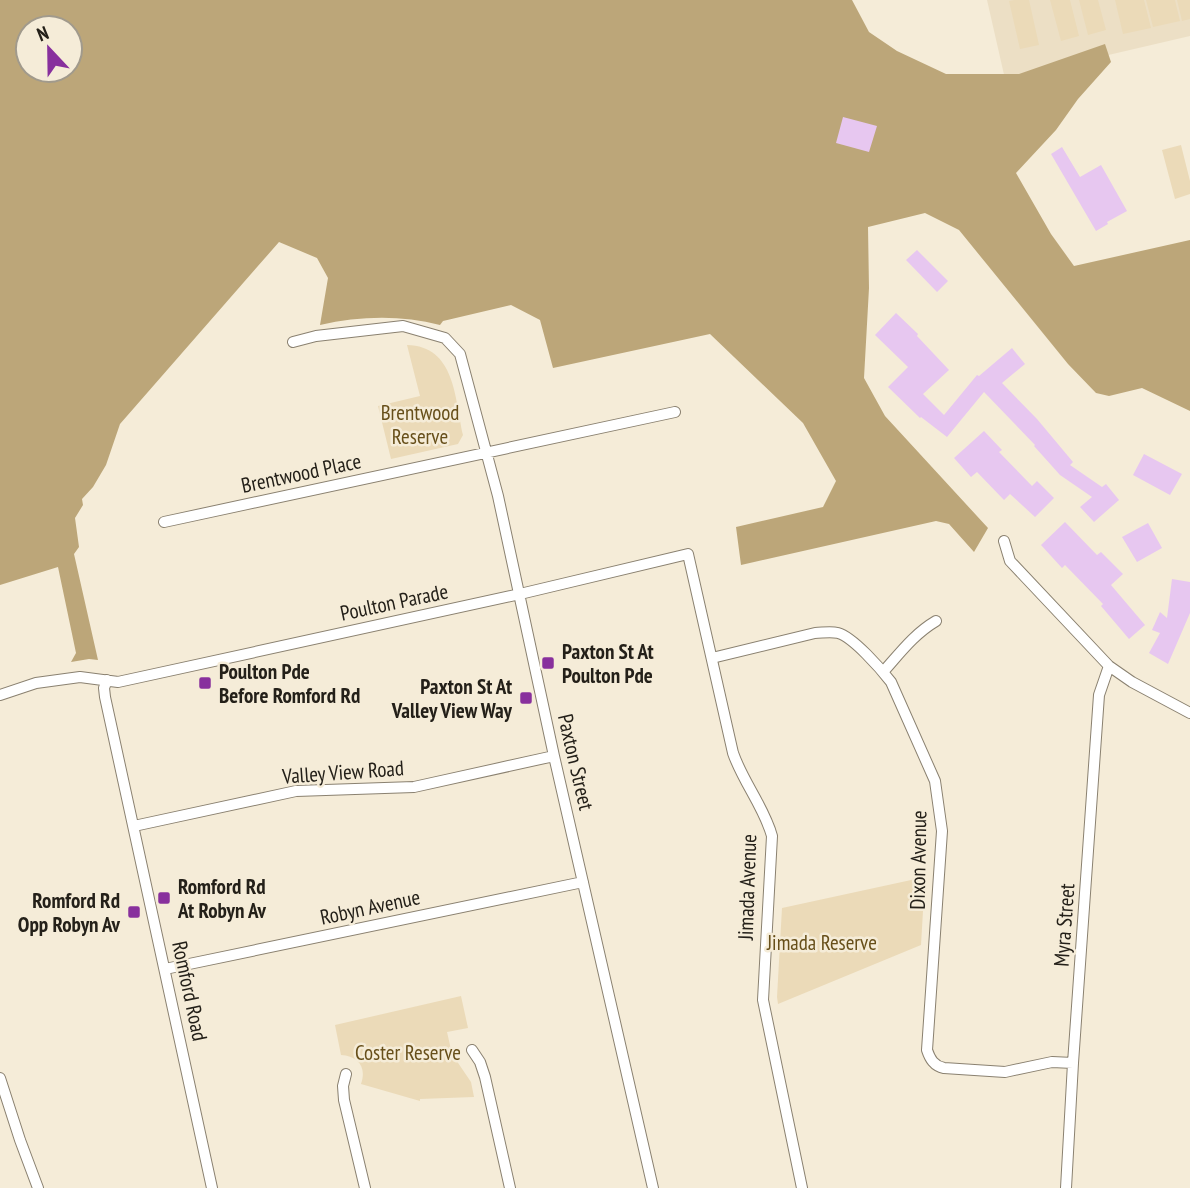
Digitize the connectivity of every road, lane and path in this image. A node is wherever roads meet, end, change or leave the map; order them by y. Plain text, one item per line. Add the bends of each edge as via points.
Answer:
1 (293, 342) dead end
2 (675, 412) dead end
3 (488, 453) junction
4 (164, 522) dead end
5 (1004, 541) dead end
6 (688, 554) joint
7 (520, 594) junction
8 (936, 621) dead end
9 (712, 658) junction
10 (1109, 666) junction
11 (883, 672) junction
12 (107, 680) junction
13 (0, 695) edge
14 (1190, 713) edge
15 (554, 756) junction
16 (134, 826) junction
17 (583, 882) junction
18 (165, 969) junction
19 (472, 1050) dead end
20 (1073, 1063) junction
21 (346, 1074) dead end
22 (0, 1078) edge
23 (38, 1188) edge
24 (212, 1188) edge
25 (365, 1188) edge
26 (510, 1188) edge
27 (653, 1188) edge
28 (802, 1188) edge
29 (1066, 1188) edge

1 - 3 street, Paxton Street via 403,326 445,338 460,354
2 - 3 street, Brentwood Place
3 - 4 street, Brentwood Place
3 - 7 street, Paxton Street
5 - 10 street via 1010,561
6 - 7 street, Poulton Parade
6 - 9 street, Jimada Avenue
7 - 12 street, Poulton Parade via 118,682
7 - 15 street, Paxton Street
8 - 11 street via 915,636
9 - 11 street, Dixon Avenue via 829,632 846,637
9 - 28 street, Jimada Avenue via 733,753 772,836 763,1000
10 - 14 street
10 - 20 street, Myra Street via 1099,695
11 - 20 street, Dixon Avenue via 930,767 942,831 930,1058 938,1067 1005,1072 1052,1062
12 - 13 street, Poulton Parade via 80,677 36,683
12 - 16 street, Romford Road via 104,688
15 - 16 street, Valley View Road via 414,787 296,791
15 - 17 street, Paxton Street
16 - 18 street, Romford Road
17 - 18 street, Robyn Avenue
17 - 27 street, Paxton Street
18 - 24 street, Romford Road
19 - 26 street via 485,1077
20 - 29 street, Myra Street
21 - 25 street via 344,1100
22 - 23 street

